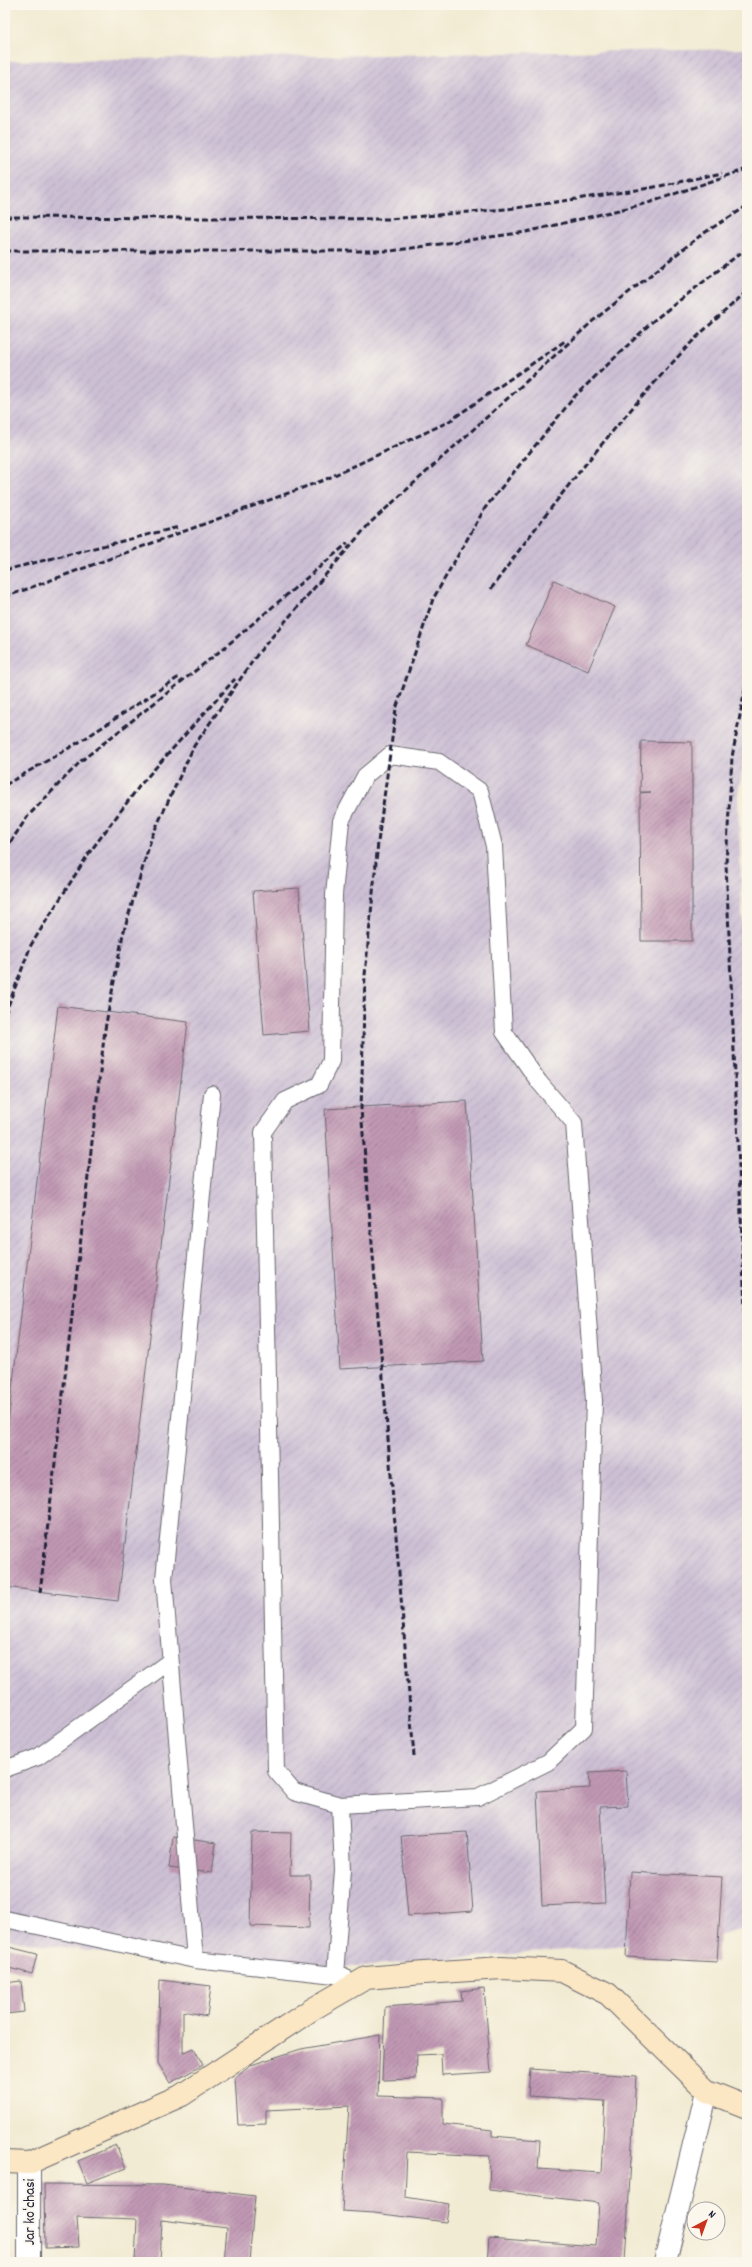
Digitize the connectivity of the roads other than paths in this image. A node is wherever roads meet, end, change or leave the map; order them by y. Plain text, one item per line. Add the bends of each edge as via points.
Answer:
1 (212, 1094) dead end
2 (170, 1661) junction
3 (5, 1769) edge
4 (340, 1805) junction
5 (5, 1919) edge
6 (195, 1960) junction
7 (335, 1975) junction
8 (366, 1978) junction
9 (707, 2091) junction
10 (747, 2107) edge
11 (5, 2162) edge
12 (29, 2163) junction
13 (29, 2262) edge
14 (665, 2262) edge

1 - 2 lane via 164,1578
2 - 3 lane via 38,1757
2 - 6 lane
4 - 4 lane via 478,1797 548,1762 584,1728 594,1401 574,1123 539,1082 504,1032 494,846 480,791 439,762 390,755 365,776 341,821 334,895 331,1061 319,1085 285,1101 263,1132 276,1770 294,1792
4 - 7 lane via 344,1870
5 - 6 lane
6 - 7 lane
7 - 8 lane
8 - 9 street via 502,1968 562,1971 608,1994
8 - 12 street via 311,2010 182,2095
9 - 10 street
9 - 14 street
11 - 12 street
12 - 13 street, Jar koʻchasi

